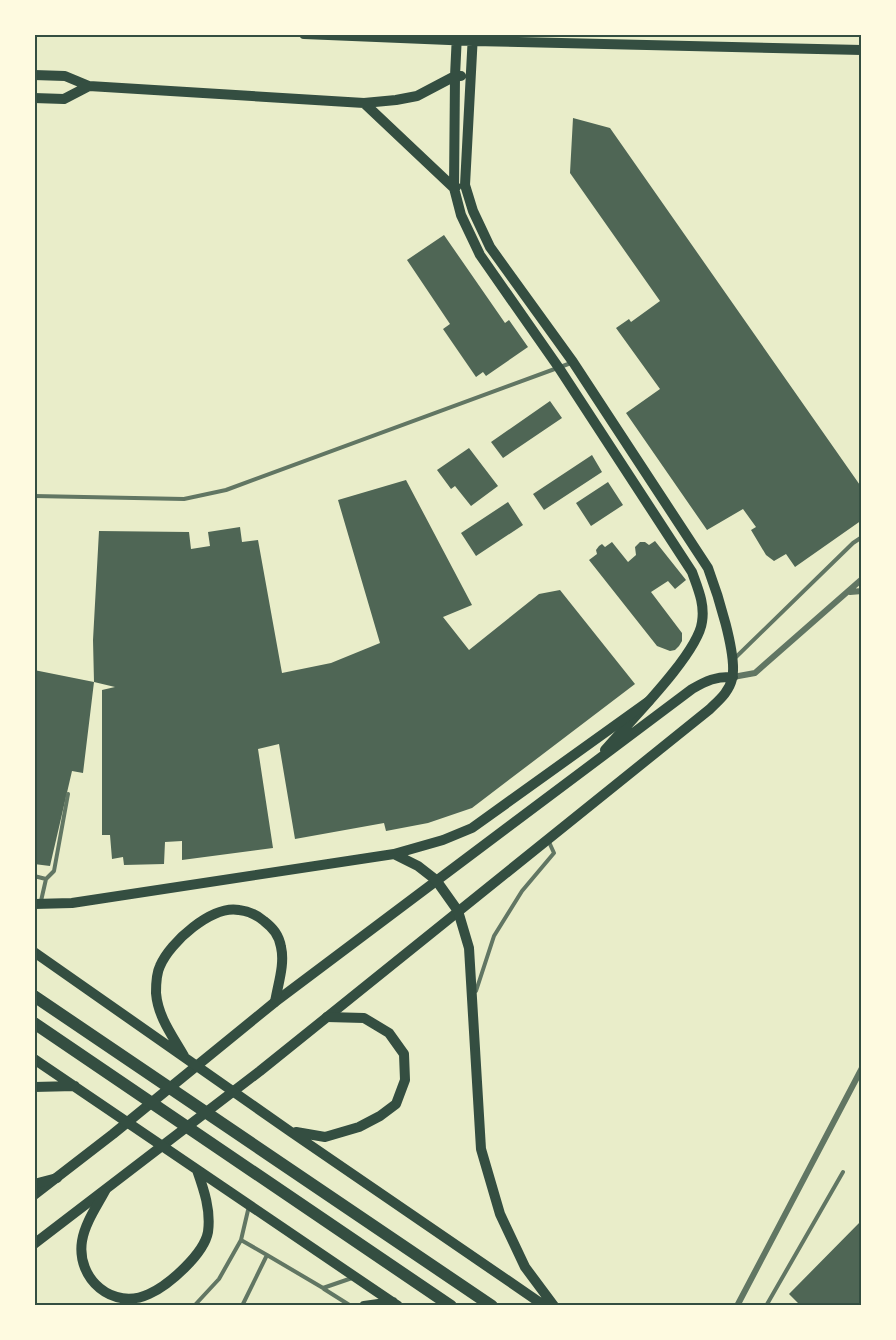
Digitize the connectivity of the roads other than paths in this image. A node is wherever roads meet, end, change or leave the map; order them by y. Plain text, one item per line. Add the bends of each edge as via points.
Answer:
1 (304, 34) edge
2 (457, 37) edge
3 (473, 38) edge
4 (861, 50) edge
5 (34, 75) edge
6 (455, 76) junction
7 (470, 76) junction
8 (89, 86) junction
9 (34, 98) edge
10 (364, 103) junction
11 (460, 187) junction
12 (573, 362) junction
13 (559, 368) junction
14 (34, 496) edge
15 (861, 537) edge
16 (861, 579) edge
17 (861, 591) edge
18 (849, 592) junction
19 (733, 660) junction
20 (733, 677) junction
21 (648, 701) junction
22 (586, 770) junction
23 (68, 794) dead end
24 (548, 840) junction
25 (394, 854) junction
26 (34, 876) edge
27 (46, 879) junction
28 (436, 880) junction
29 (38, 904) edge
30 (458, 910) junction
31 (34, 952) edge
32 (34, 996) edge
33 (473, 997) junction
34 (275, 1002) junction
35 (327, 1017) junction
36 (34, 1023) edge
37 (186, 1058) junction
38 (34, 1059) edge
39 (861, 1068) edge
40 (75, 1086) junction
41 (34, 1087) edge
42 (291, 1132) junction
43 (197, 1169) junction
44 (843, 1172) dead end
45 (57, 1178) junction
46 (34, 1184) edge
47 (105, 1191) junction
48 (34, 1195) edge
49 (250, 1205) junction
50 (241, 1240) junction
51 (34, 1244) edge
52 (267, 1255) junction
53 (356, 1277) junction
54 (323, 1288) junction
55 (395, 1304) edge
56 (194, 1305) edge
57 (242, 1305) edge
58 (351, 1305) edge
59 (364, 1305) edge
60 (451, 1305) edge
61 (492, 1305) edge
62 (545, 1305) edge
63 (554, 1305) edge
64 (736, 1305) edge
65 (766, 1305) edge

1 - 2 main road
2 - 3 main road
2 - 6 main road
3 - 4 main road
3 - 7 main road
5 - 8 main road via 65,76
6 - 7 main road
6 - 10 main road via 417,96
6 - 11 main road
7 - 11 main road
8 - 9 main road via 64,99
8 - 10 main road
10 - 11 main road
11 - 12 main road via 490,247
11 - 13 main road via 461,215 480,255
12 - 13 lane
12 - 19 main road via 708,568
13 - 14 lane via 226,490 184,499
13 - 21 main road via 692,572 702,601 702,623 692,647
15 - 19 lane
16 - 18 street
17 - 18 street
18 - 20 street via 755,673
19 - 20 main road
20 - 22 main road via 719,676 692,689
20 - 24 main road via 726,693 710,709
21 - 22 main road
21 - 25 main road via 472,828
22 - 28 main road
23 - 27 lane via 54,871
24 - 30 main road
24 - 33 lane via 554,853 522,891 494,936
25 - 28 main road
25 - 29 main road via 72,903
26 - 27 lane
27 - 29 lane
28 - 30 main road
28 - 34 main road
30 - 33 main road via 470,948
30 - 35 main road
31 - 37 main road
32 - 61 highway
33 - 63 main road via 481,1149 500,1214 525,1267
34 - 37 main road via 282,957 274,929 258,916 237,909 216,913 172,946 159,967 156,992 161,1017
34 - 45 main road
35 - 42 main road via 364,1018 389,1033 404,1054 405,1080 396,1104 359,1127 325,1137
35 - 47 main road
36 - 60 highway
37 - 42 main road
38 - 40 main road
39 - 64 street
40 - 41 main road
40 - 43 main road
42 - 62 main road
43 - 47 main road via 208,1203 208,1234 194,1259 148,1295 127,1299 111,1295 87,1275 81,1258 82,1240
43 - 49 main road
44 - 65 lane
45 - 46 main road
45 - 48 main road
47 - 51 main road
49 - 50 lane
49 - 53 main road
50 - 52 lane
50 - 56 lane via 219,1279
52 - 54 lane
52 - 57 lane
53 - 54 lane
53 - 55 main road
54 - 58 lane
55 - 59 main road

